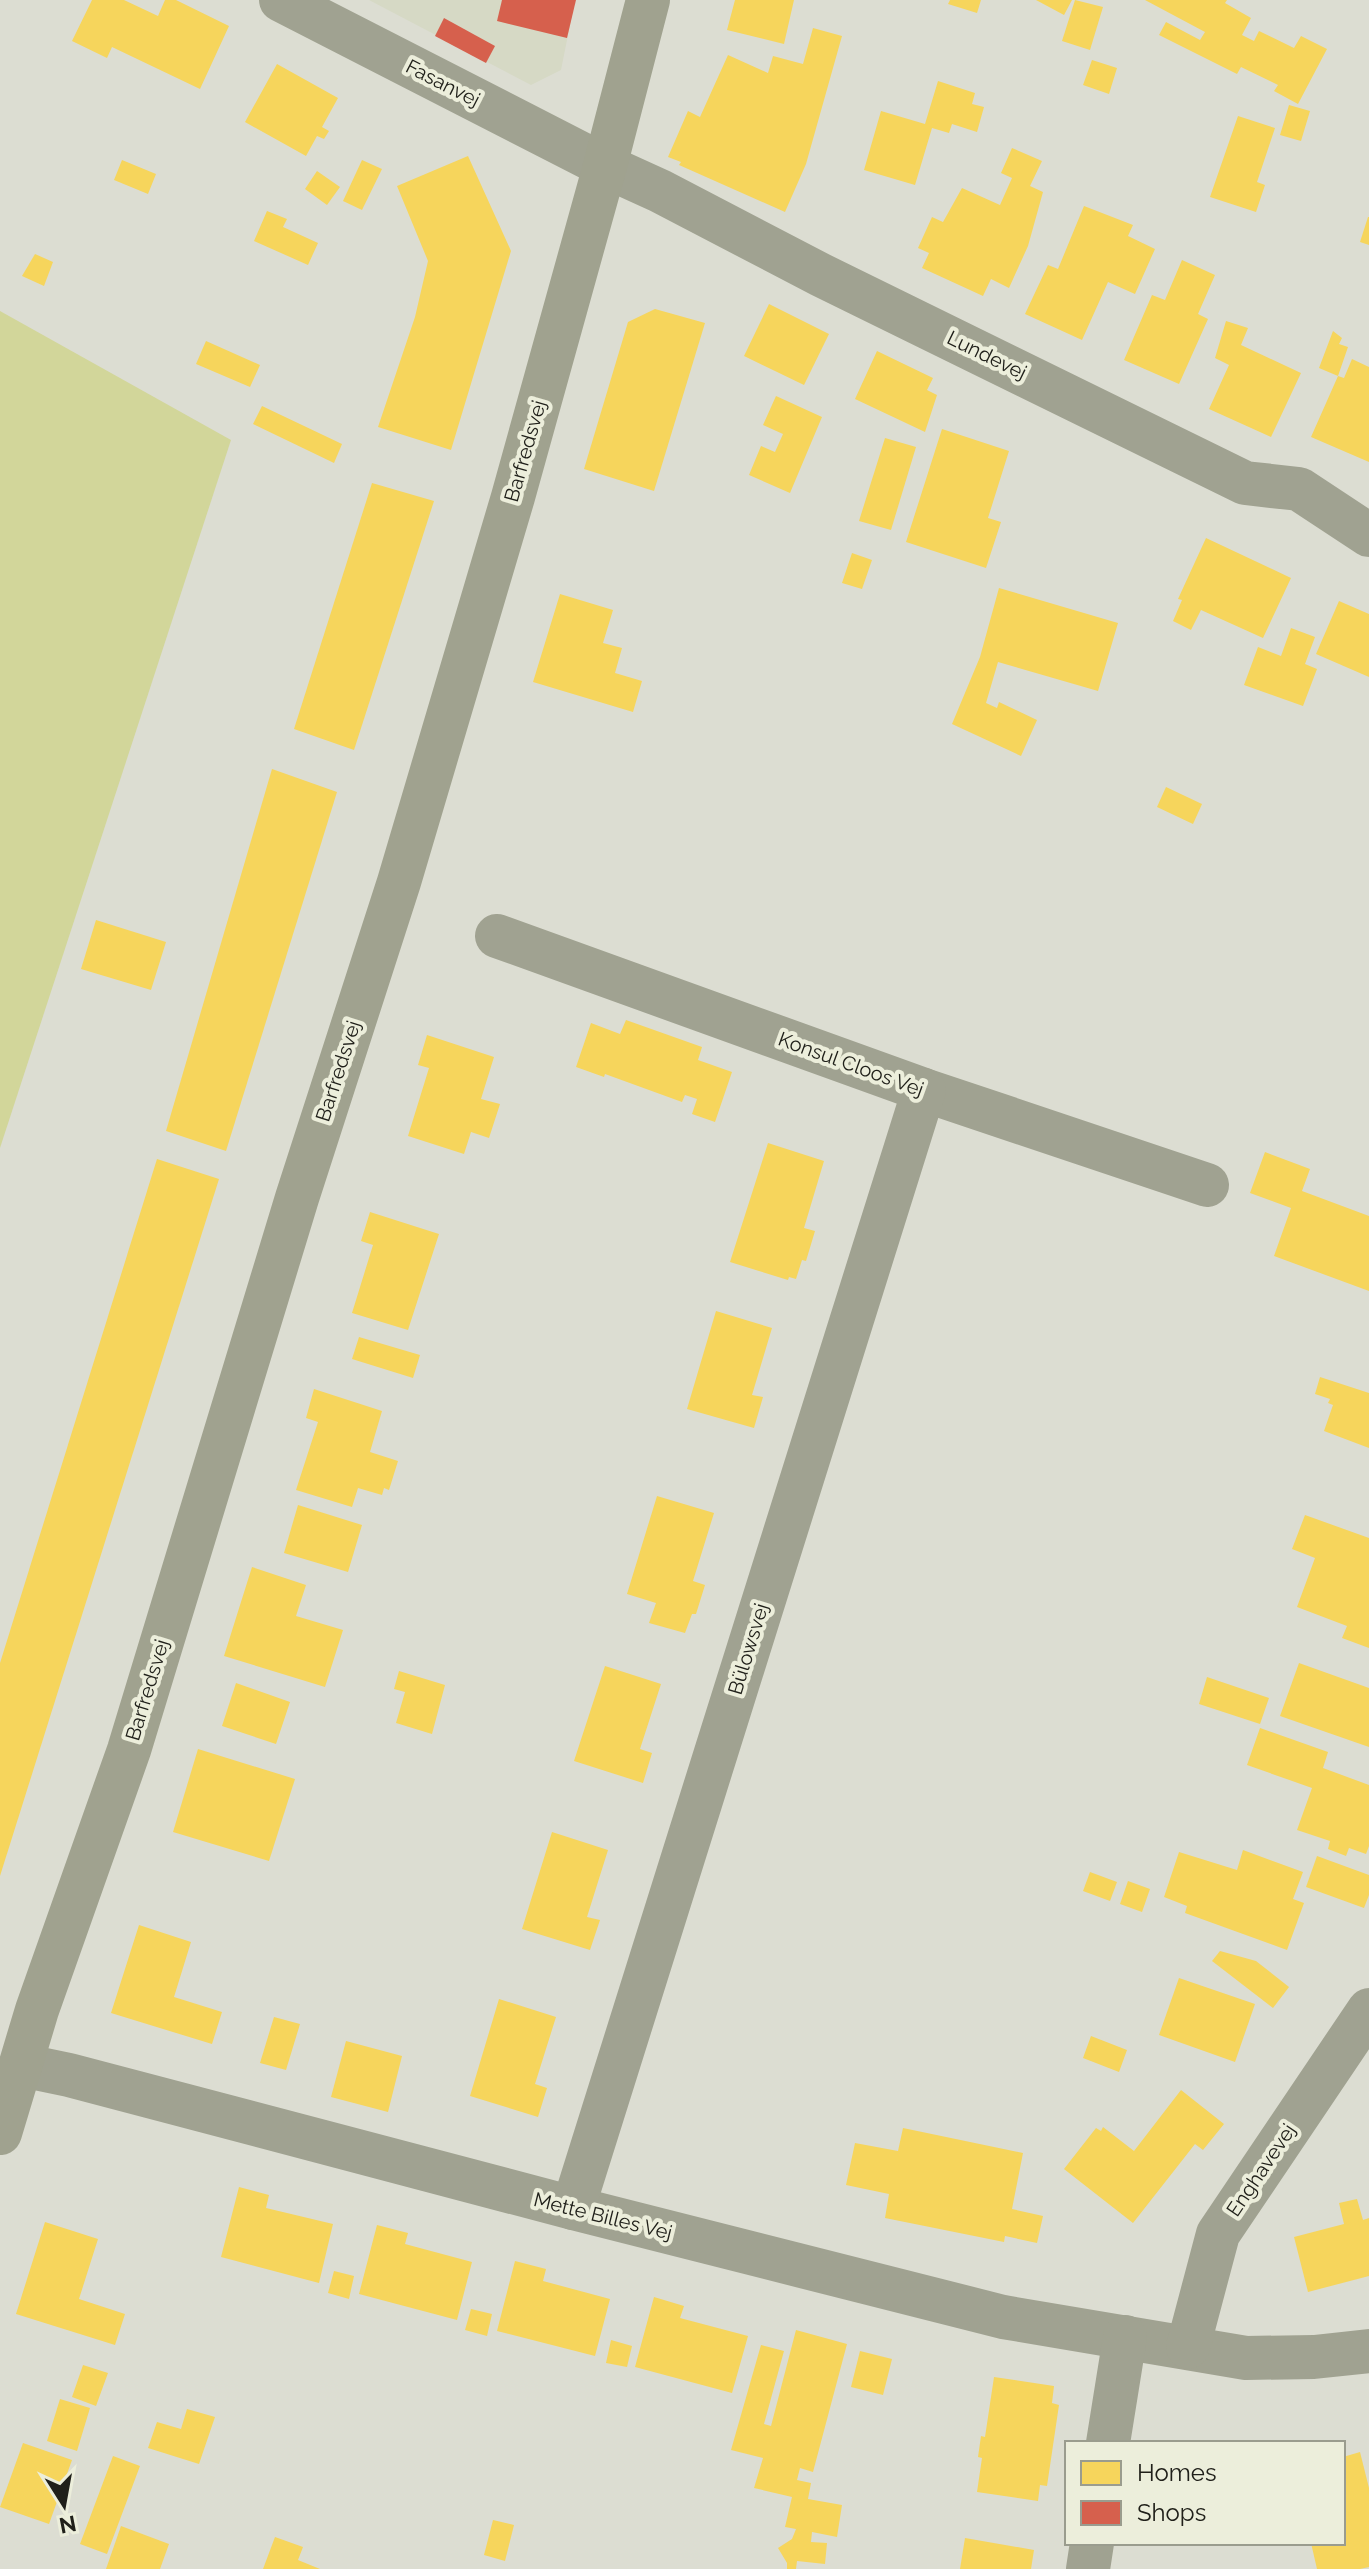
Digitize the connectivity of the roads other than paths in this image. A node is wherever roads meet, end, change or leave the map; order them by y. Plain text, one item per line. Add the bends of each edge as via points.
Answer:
1 (281, 0) edge
2 (648, 0) edge
3 (605, 166) junction
4 (1369, 535) edge
5 (497, 936) dead end
6 (924, 1090) junction
7 (1207, 1185) dead end
8 (1369, 2010) edge
9 (21, 2065) junction
10 (0, 2133) edge
11 (573, 2208) junction
12 (1125, 2337) junction
13 (1188, 2347) junction
14 (1369, 2351) edge
15 (1108, 2441) edge
16 (1092, 2545) edge
17 (1088, 2569) edge

1 - 3 street, Fasanvej
2 - 3 street, Barfredsvej
3 - 4 street, Lundevej via 1245,483 1299,489
3 - 9 street, Barfredsvej via 404,867 292,1213 129,1750
5 - 6 street, Konsul Cloos Vej
6 - 7 street, Konsul Cloos Vej
6 - 11 street, Bülowsvej
8 - 13 street, Enghavevej via 1218,2234
9 - 10 street, Barfredsvej
9 - 11 street, Mette Billes Vej
11 - 12 street, Mette Billes Vej via 1003,2317
12 - 13 street, Mette Billes Vej
12 - 15 street
13 - 14 street, Mette Billes Vej via 1246,2358
16 - 17 street

